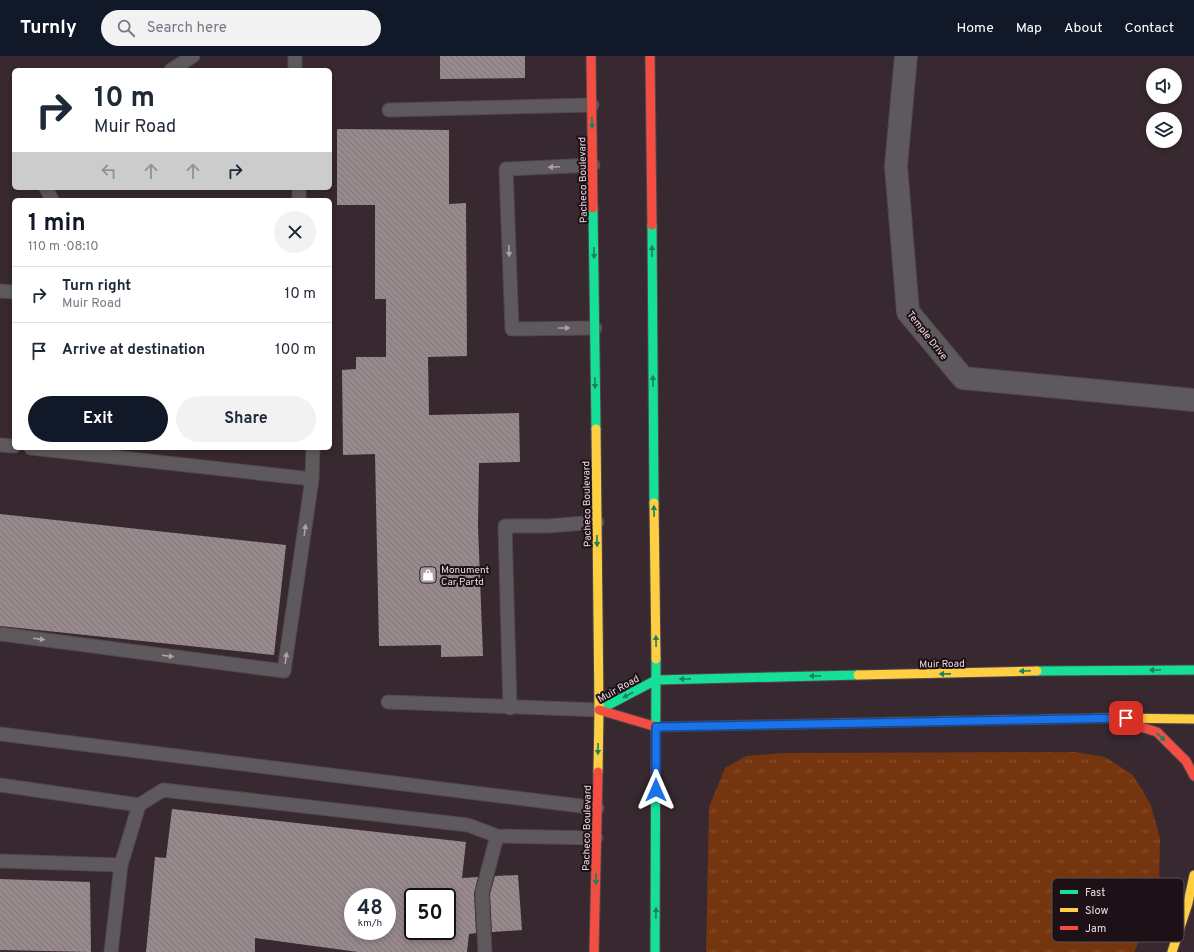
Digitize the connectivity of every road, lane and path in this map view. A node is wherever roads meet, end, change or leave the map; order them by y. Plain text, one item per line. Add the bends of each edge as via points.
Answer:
1 (193, 56) edge
2 (295, 56) edge
3 (591, 56) edge
4 (650, 56) edge
5 (906, 56) edge
6 (174, 68) edge
7 (295, 68) edge
8 (592, 104) junction
9 (390, 110) dead end
10 (592, 165) junction
11 (0, 291) edge
12 (12, 292) edge
13 (595, 328) junction
14 (1194, 400) edge
15 (0, 445) edge
16 (12, 446) edge
17 (49, 450) edge
18 (313, 450) edge
19 (312, 479) junction
20 (597, 522) junction
21 (0, 634) edge
22 (1194, 670) edge
23 (656, 680) junction
24 (388, 702) dead end
25 (510, 708) junction
26 (599, 710) junction
27 (1112, 718) junction
28 (1194, 719) edge
29 (656, 727) junction
30 (0, 734) edge
31 (1194, 776) edge
32 (0, 785) edge
33 (139, 805) junction
34 (597, 808) junction
35 (497, 836) junction
36 (596, 838) junction
37 (0, 860) edge
38 (121, 865) junction
39 (1194, 875) edge
40 (1184, 915) edge
41 (1175, 942) edge
42 (111, 952) edge
43 (486, 952) edge
44 (594, 952) edge
45 (655, 952) edge
46 (1172, 952) edge

1 - 6 lane
2 - 7 lane
3 - 8 main road, Pacheco Boulevard
23 -> 4 main road
5 - 14 street, Temple Drive via 896,166 908,312 963,378
8 - 9 lane
8 -> 10 main road, Pacheco Boulevard
10 -> 13 main road, Pacheco Boulevard
10 -> 13 lane via 506,169 512,328
11 - 12 lane
13 -> 20 main road, Pacheco Boulevard
15 - 16 lane
17 - 19 lane
18 - 19 lane
21 -> 19 lane via 284,671
20 - 25 lane via 505,526
20 -> 26 main road, Pacheco Boulevard
22 -> 23 main road, Muir Road via 1026,671
23 -> 26 main road, Muir Road
23 - 29 main road
24 - 25 lane
25 - 26 lane
26 - 29 main road, Muir Road
26 -> 34 main road, Pacheco Boulevard
27 - 28 main road, Muir Road
27 - 29 main road, Muir Road
27 -> 31 main road via 1157,732 1186,761
45 -> 29 main road
30 - 34 lane
32 - 33 lane
33 - 35 lane via 163,790 468,825
33 - 38 lane
34 - 36 main road, Pacheco Boulevard
35 - 36 lane
35 - 43 lane via 482,893
36 -> 44 main road, Pacheco Boulevard
37 - 38 lane
38 - 42 lane
39 - 40 main road
41 - 46 main road

